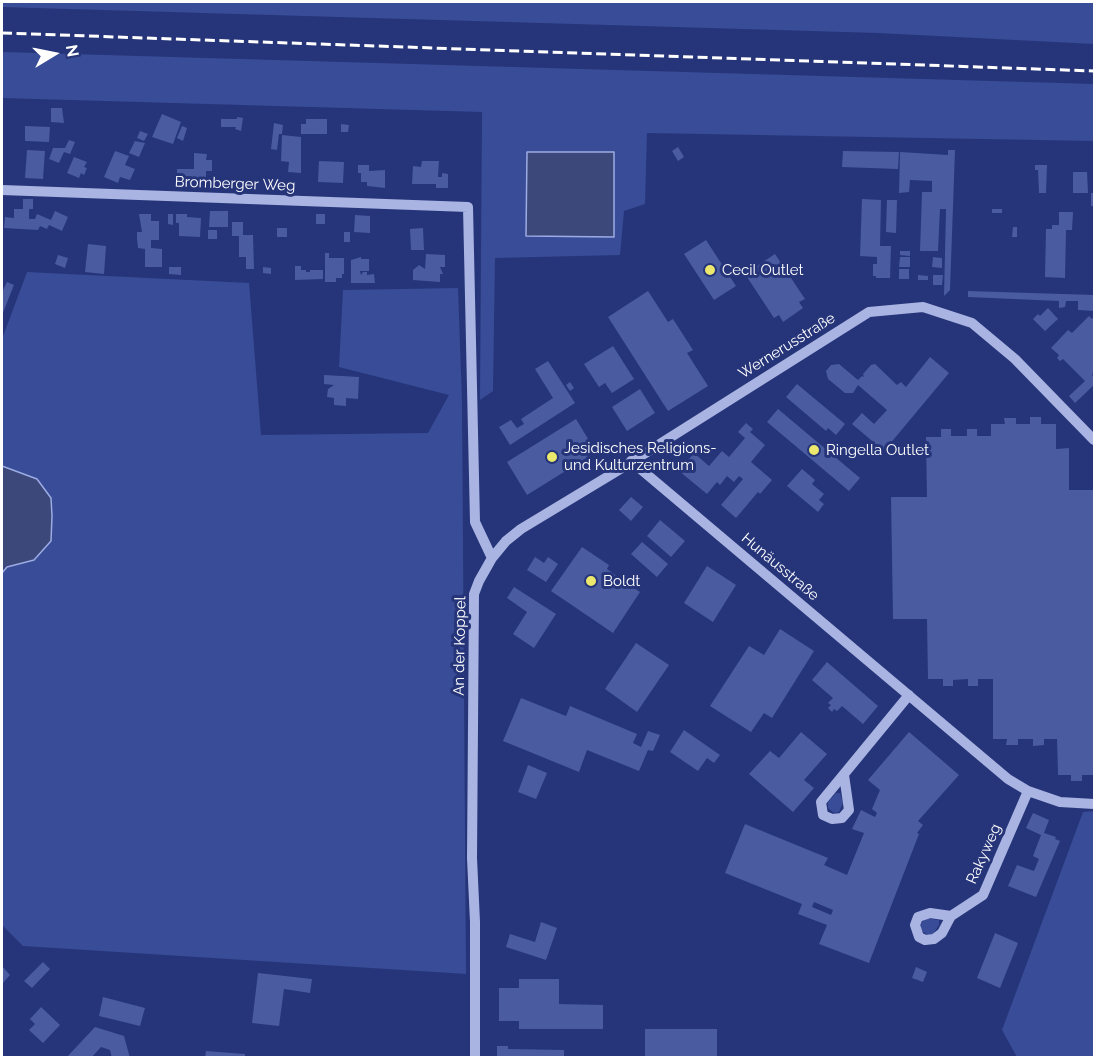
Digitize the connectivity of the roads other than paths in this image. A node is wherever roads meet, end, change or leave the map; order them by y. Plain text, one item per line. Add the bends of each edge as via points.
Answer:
1 (2, 190) edge
2 (1095, 440) edge
3 (631, 461) junction
4 (492, 558) junction
5 (909, 696) junction
6 (844, 775) dead end
7 (1028, 791) junction
8 (1095, 804) edge
9 (951, 916) dead end
10 (475, 1058) edge

1 - 4 street, Bromberger Weg via 468,207 475,522
2 - 3 street, Wernerusstraße via 1015,359 972,323 923,307 869,312
3 - 4 street, Wernerusstraße via 521,529
3 - 5 street, Hunäusstraße
4 - 10 street, An der Koppel via 474,594
5 - 6 street
5 - 7 street, Hunäusstraße
7 - 8 street, Hunäusstraße via 1060,802
7 - 9 street, Rakyweg via 983,895

